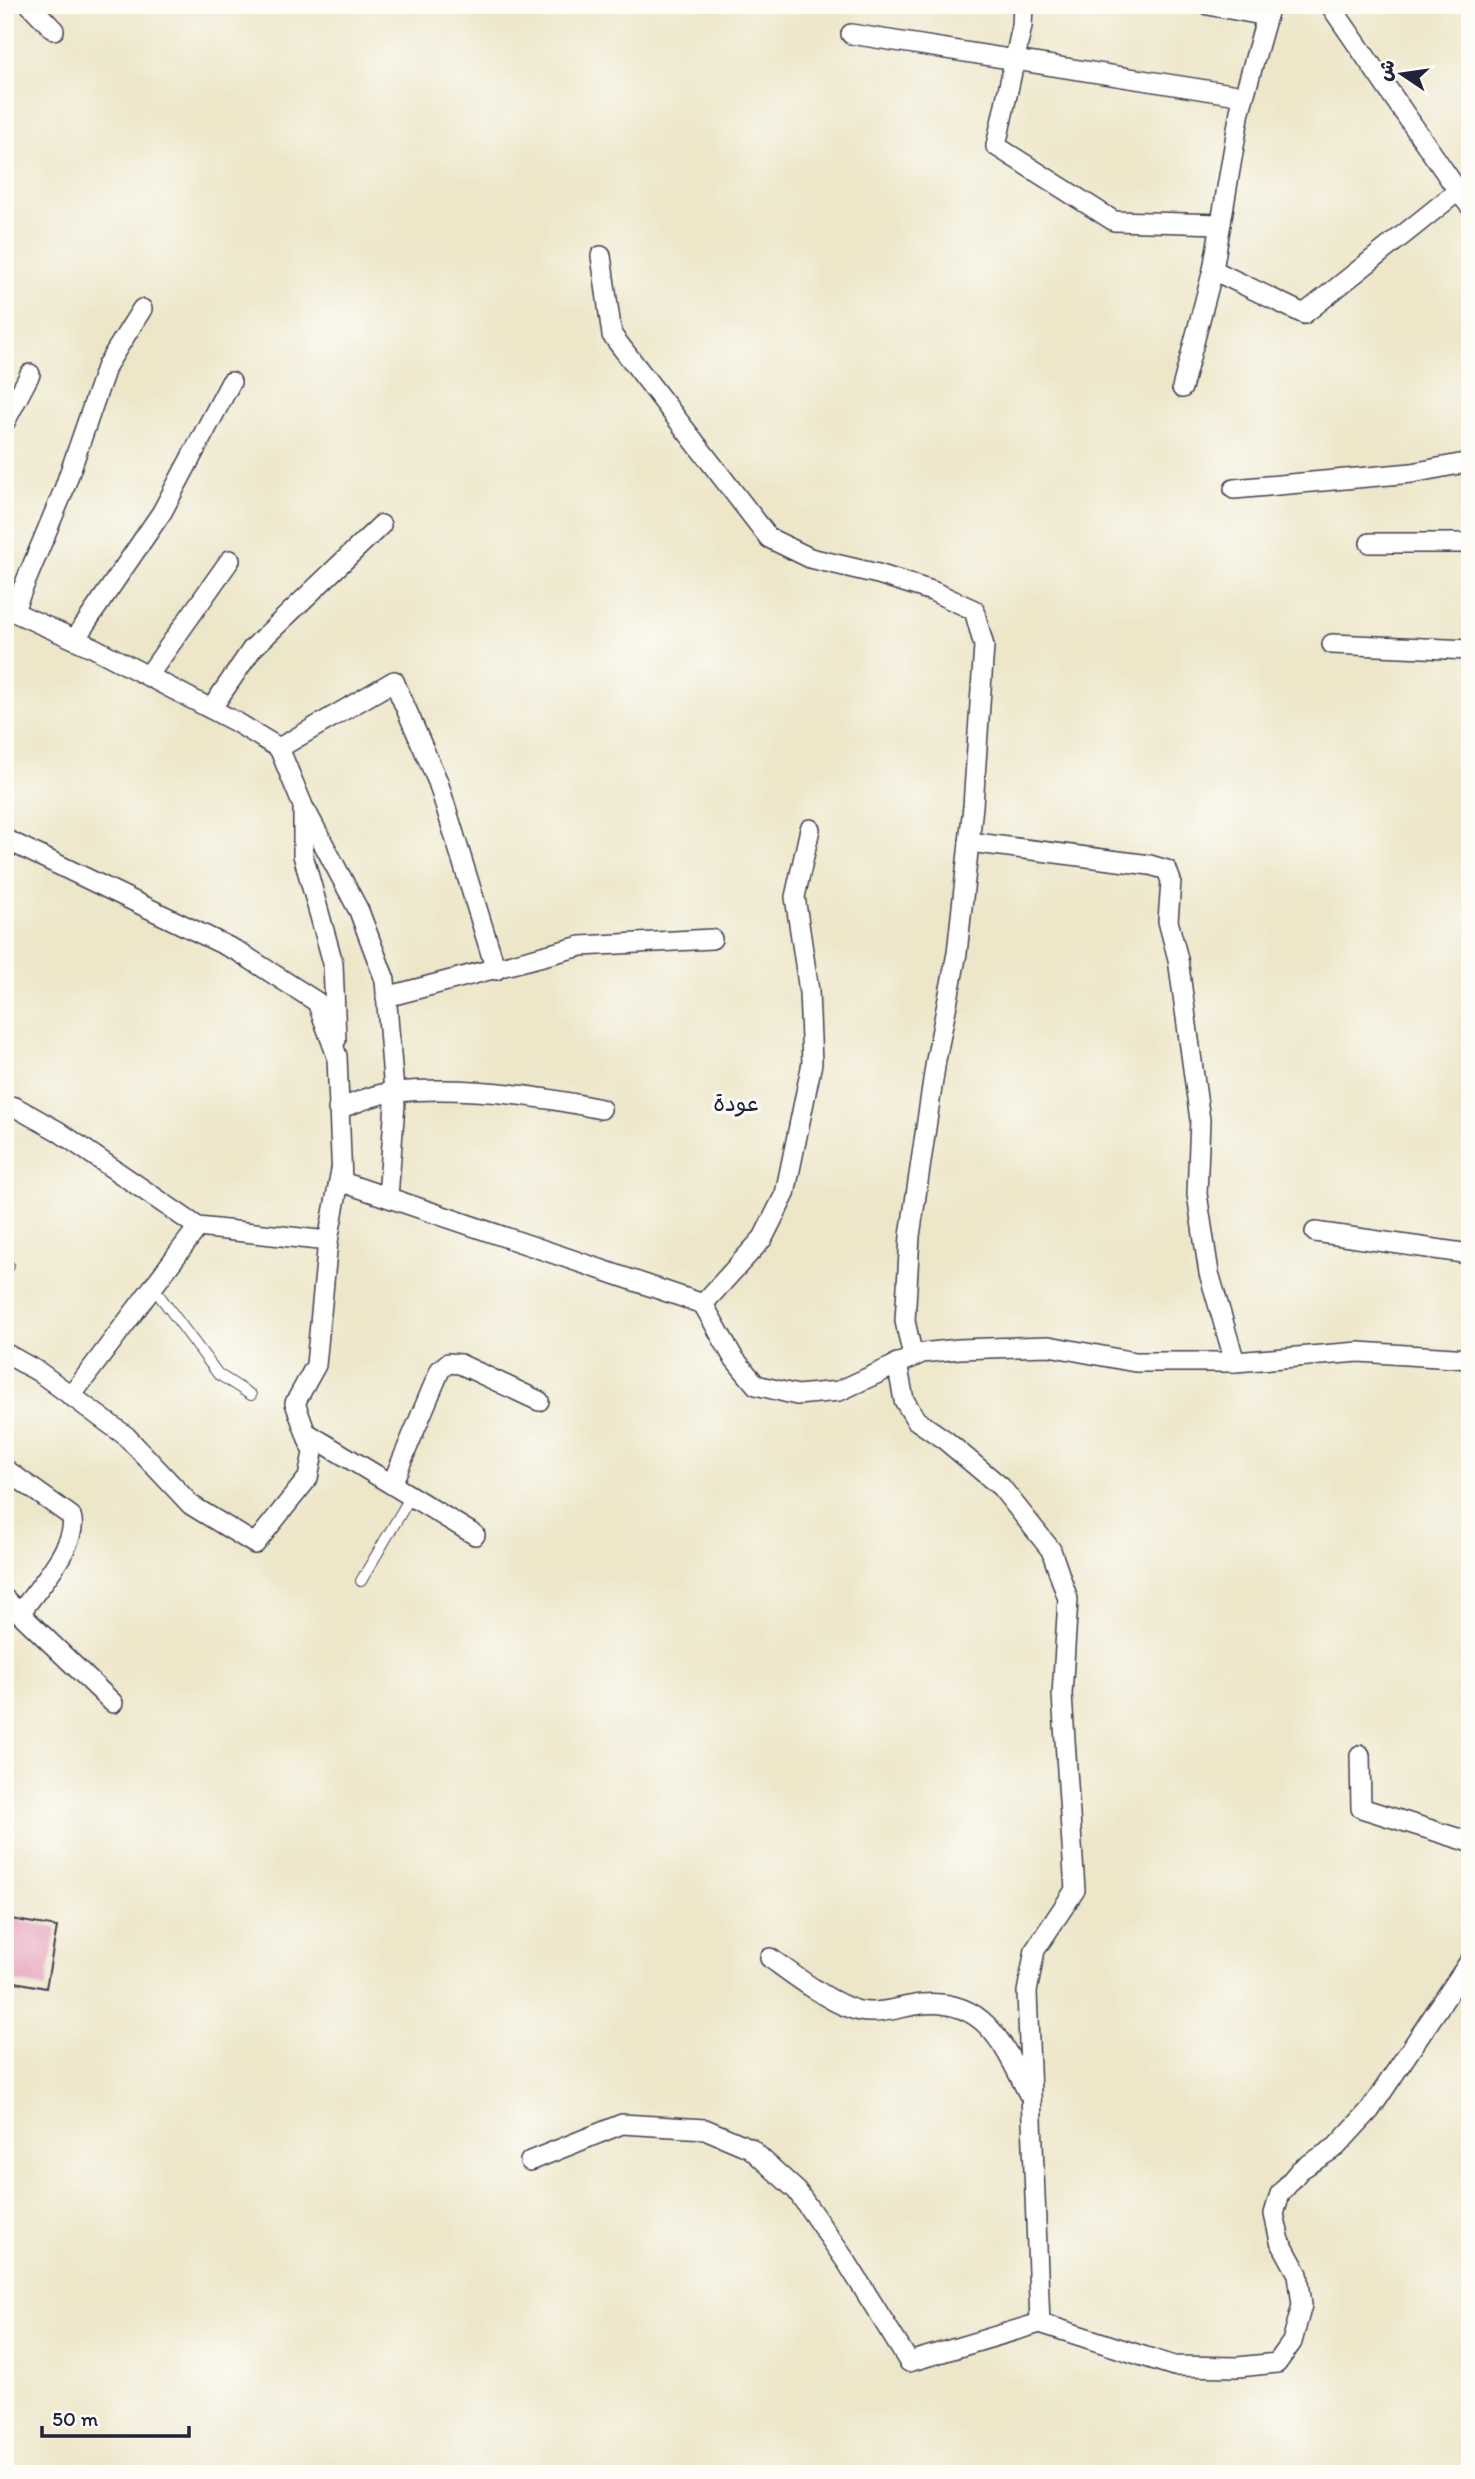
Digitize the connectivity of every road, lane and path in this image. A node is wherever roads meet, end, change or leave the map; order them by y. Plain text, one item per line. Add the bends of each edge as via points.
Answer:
1 (30, 5) edge
2 (1023, 5) edge
3 (1208, 5) edge
4 (1330, 5) edge
5 (1268, 10) edge
6 (54, 30) dead end
7 (851, 34) dead end
8 (1015, 58) junction
9 (1244, 96) junction
10 (1464, 198) edge
11 (1221, 224) junction
12 (601, 256) dead end
13 (1213, 270) junction
14 (142, 309) dead end
15 (30, 374) dead end
16 (231, 382) dead end
17 (1182, 388) dead end
18 (5, 422) edge
19 (1470, 461) edge
20 (1234, 489) dead end
21 (381, 525) dead end
22 (1370, 543) dead end
23 (1470, 543) edge
24 (230, 560) dead end
25 (9, 610) edge
26 (75, 639) junction
27 (1332, 644) dead end
28 (1470, 650) edge
29 (148, 676) junction
30 (211, 709) junction
31 (279, 748) junction
32 (303, 806) junction
33 (810, 830) dead end
34 (5, 839) edge
35 (969, 842) junction
36 (712, 939) dead end
37 (496, 970) junction
38 (386, 997) junction
39 (337, 1056) junction
40 (393, 1092) junction
41 (5, 1105) edge
42 (338, 1108) junction
43 (601, 1110) dead end
44 (341, 1169) junction
45 (388, 1197) junction
46 (198, 1227) junction
47 (1315, 1232) dead end
48 (328, 1241) junction
49 (1470, 1254) edge
50 (153, 1287) junction
51 (702, 1304) junction
52 (5, 1353) edge
53 (1470, 1359) edge
54 (905, 1360) junction
55 (1234, 1362) junction
56 (251, 1395) dead end
57 (71, 1396) junction
58 (539, 1401) dead end
59 (307, 1433) junction
60 (5, 1469) edge
61 (392, 1484) junction
62 (411, 1496) junction
63 (475, 1535) dead end
64 (361, 1581) dead end
65 (5, 1599) edge
66 (21, 1612) junction
67 (113, 1703) dead end
68 (1360, 1755) dead end
69 (1470, 1842) edge
70 (770, 1958) dead end
71 (1470, 1961) edge
72 (1030, 2097) junction
73 (530, 2161) dead end
74 (1040, 2323) junction

1 - 6 street
2 - 8 street
3 - 5 street
4 - 10 street
5 - 9 street
7 - 8 street
8 - 9 street
8 - 11 street via 996,146 1114,221
9 - 11 street
10 - 13 street via 1304,314
11 - 13 street
12 - 35 street via 612,335 769,538 810,558 911,584 974,610 984,646
13 - 17 street
14 - 25 street via 107,365 63,492
15 - 18 street
16 - 26 street via 162,512
19 - 20 street via 1412,473
21 - 30 street via 252,649
22 - 23 street
24 - 29 street
25 - 26 street
26 - 29 street
27 - 28 street
29 - 30 street
30 - 31 street
31 - 32 street
31 - 37 street via 394,681 438,782
32 - 38 street via 359,911 385,980
32 - 39 street via 303,855 333,963
33 - 51 street via 795,897 809,991 812,1063 785,1194 763,1238
34 - 39 street via 239,951 317,1002
35 - 54 street via 957,953 910,1236
35 - 55 street via 1167,870 1171,881 1168,921 1178,959 1200,1119 1197,1195 1209,1273
36 - 37 street via 581,946
37 - 38 street
38 - 40 street
39 - 42 street
40 - 42 street
40 - 43 street via 473,1093 565,1101
40 - 45 street
41 - 46 street via 58,1131
42 - 44 street
44 - 45 street via 342,1182
44 - 48 street
45 - 51 street
46 - 48 street
46 - 50 street
47 - 49 street
48 - 59 street via 316,1366 295,1403
50 - 56 lane via 218,1374
50 - 57 street
51 - 54 street via 733,1357 756,1385 797,1395 839,1391
52 - 57 street
53 - 55 street via 1359,1352
54 - 55 street via 959,1349 1049,1346 1135,1362
54 - 72 street via 904,1400 916,1420 1001,1487 1051,1550 1069,1599 1062,1695 1075,1890 1035,1950 1027,1992
57 - 59 street via 125,1436 191,1505 255,1544 308,1478 313,1452
58 - 61 street via 460,1364 448,1363 440,1370
59 - 61 street
60 - 66 street via 71,1516 74,1524 70,1542
61 - 62 street
62 - 63 street
62 - 64 lane
65 - 66 street
66 - 67 street
68 - 69 street via 1361,1808
70 - 72 street via 822,1995 866,2013 951,2003 972,2013 1002,2041
71 - 74 street via 1370,2110 1336,2147 1300,2171 1280,2194 1274,2214 1280,2241 1298,2274 1302,2305 1292,2342 1277,2363 1174,2366
72 - 74 street
73 - 74 street via 622,2124 705,2129 750,2148 797,2191 909,2362

